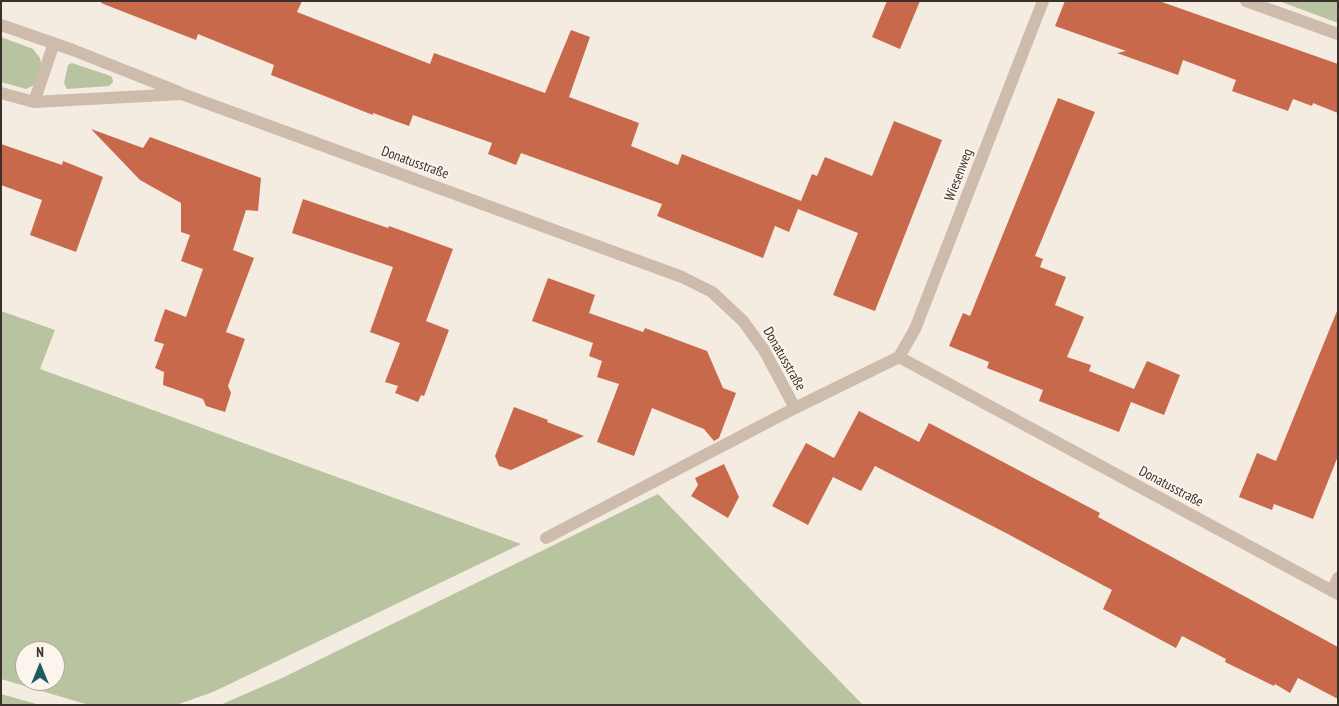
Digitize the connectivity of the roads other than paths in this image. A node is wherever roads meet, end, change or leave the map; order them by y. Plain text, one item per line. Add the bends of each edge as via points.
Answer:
1 (1043, 1) edge
2 (1246, 1) edge
3 (1, 25) edge
4 (1338, 34) edge
5 (54, 43) junction
6 (1, 93) edge
7 (182, 94) junction
8 (34, 102) junction
9 (898, 356) junction
10 (795, 408) junction
11 (546, 538) dead end
12 (1338, 578) edge
13 (1335, 592) edge

1 - 9 street, Wiesenweg via 915,329
2 - 4 street
3 - 5 street, Donatusstraße
5 - 7 street, Donatusstraße
5 - 8 street
6 - 8 street, Donatusstraße
7 - 8 street, Donatusstraße
7 - 10 street, Donatusstraße via 702,286 744,321 764,350
9 - 10 street, Donatusstraße
9 - 13 street, Donatusstraße
10 - 11 street
12 - 13 street

